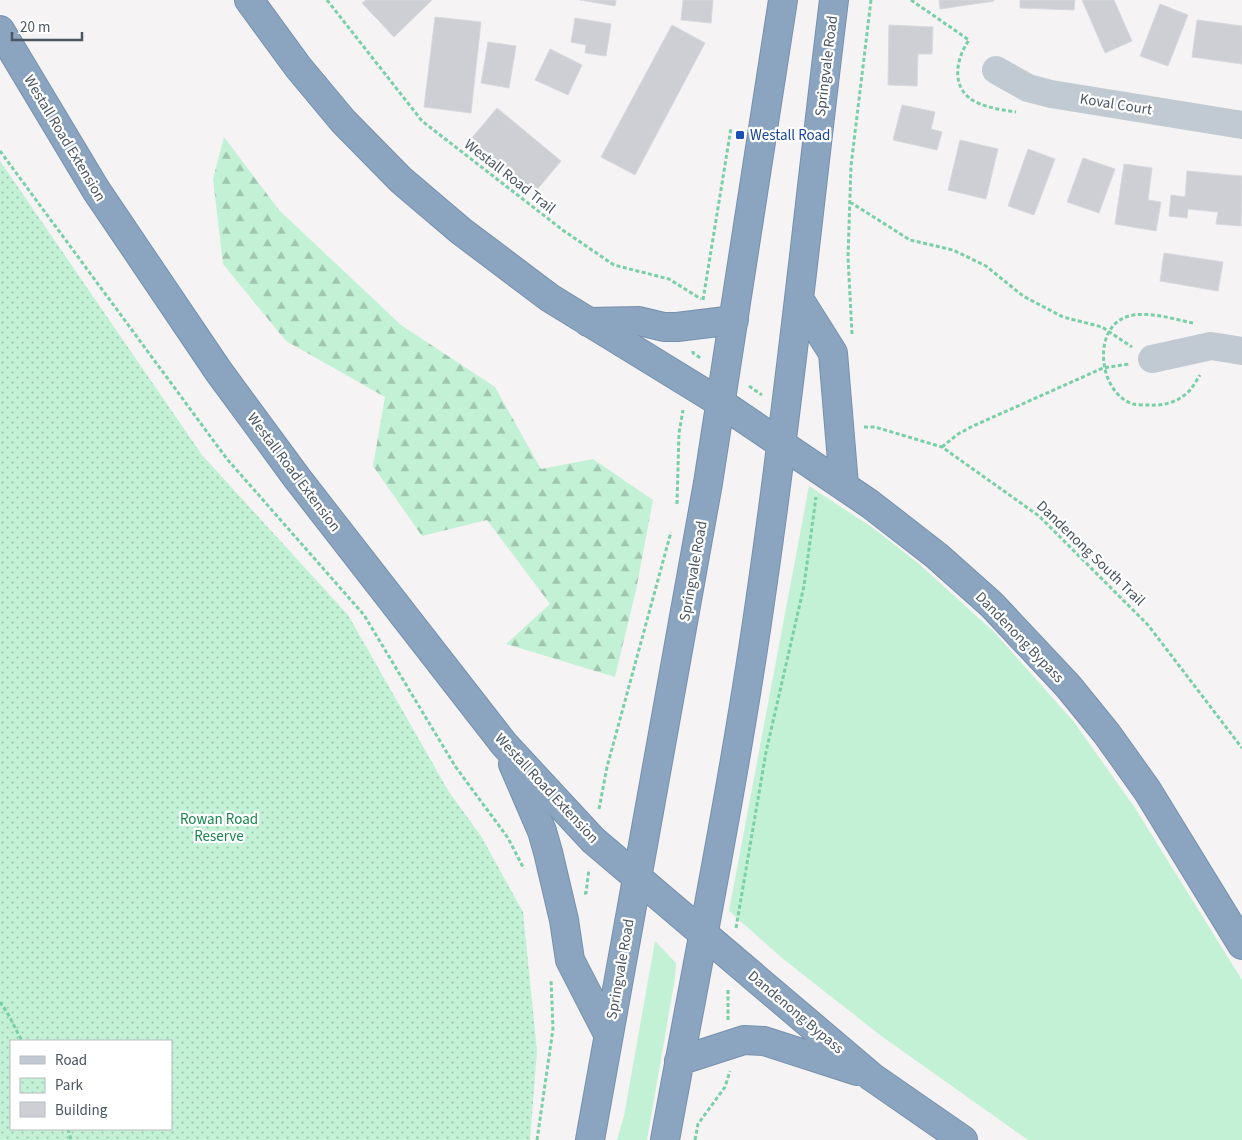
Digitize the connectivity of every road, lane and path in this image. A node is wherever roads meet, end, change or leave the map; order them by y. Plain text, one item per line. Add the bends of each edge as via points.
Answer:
1 (249, 0) edge
2 (327, 0) edge
3 (783, 0) edge
4 (834, 0) edge
5 (871, 0) edge
6 (0, 30) edge
7 (996, 70) dead end
8 (1242, 125) edge
9 (731, 128) dead end
10 (0, 151) edge
11 (850, 202) junction
12 (799, 299) junction
13 (701, 312) junction
14 (734, 320) junction
15 (588, 322) junction
16 (852, 344) dead end
17 (1242, 351) edge
18 (693, 353) junction
19 (1152, 359) junction
20 (725, 372) junction
21 (689, 383) junction
22 (721, 402) junction
23 (786, 410) junction
24 (838, 427) junction
25 (782, 444) junction
26 (942, 448) junction
27 (844, 485) junction
28 (817, 490) dead end
29 (676, 513) dead end
30 (674, 523) dead end
31 (504, 744) junction
32 (1242, 748) edge
33 (594, 840) junction
34 (526, 874) dead end
35 (637, 876) junction
36 (559, 895) junction
37 (738, 911) dead end
38 (704, 933) junction
39 (1242, 945) edge
40 (550, 969) dead end
41 (0, 1002) edge
42 (608, 1034) junction
43 (21, 1040) edge
44 (727, 1044) junction
45 (679, 1061) junction
46 (872, 1077) junction
47 (537, 1140) edge
48 (590, 1140) edge
49 (665, 1140) edge
50 (695, 1140) edge
51 (963, 1140) edge

1 - 15 highway via 317,90 387,166 485,251
2 - 13 path, Westall Road Trail via 422,121 614,266 669,279
3 - 14 highway, Springvale Road
4 - 12 highway, Springvale Road
5 - 11 path via 851,166
6 - 31 highway, Westall Road Extension via 96,190 219,372 296,478
7 - 8 street, Koval Court via 1028,88 1051,94
9 - 13 path
10 - 34 path via 227,460 364,615 455,766 508,838
11 - 16 path via 848,257
11 - 19 path via 910,240 953,250 986,266 1023,296 1063,317 1102,327
12 - 23 highway, Springvale Road
12 - 24 highway via 833,353
13 - 14 highway
13 - 15 highway via 664,327 639,321
13 - 18 path
14 - 20 highway, Springvale Road
15 - 21 highway
17 - 19 street via 1211,346
18 - 20 path
18 - 21 path
19 - 26 path via 1103,368 972,426
20 - 22 highway, Springvale Road
20 - 23 path
21 - 22 highway
21 - 29 path via 679,433
22 - 25 highway, Dandenong Bypass
22 - 35 highway, Springvale Road
23 - 25 highway, Springvale Road
24 - 26 path, Dandenong South Trail via 875,426
24 - 27 highway
25 - 27 highway, Dandenong Bypass
25 - 38 highway, Springvale Road via 739,741
26 - 32 path, Dandenong South Trail via 1039,516 1148,625
27 - 39 highway, Dandenong Bypass via 904,529 967,582 1068,686 1147,790
28 - 37 path via 804,586 766,752
30 - 33 path via 607,767
31 - 33 highway, Westall Road Extension
31 - 36 highway via 542,831
33 - 35 highway, Westall Road Extension
33 - 36 path via 586,893
35 - 38 highway, Dandenong Bypass
35 - 42 highway, Springvale Road
36 - 42 highway via 570,960
38 - 45 highway, Springvale Road
38 - 46 highway, Dandenong Bypass
40 - 47 path via 553,1029
41 - 43 path
42 - 48 highway, Springvale Road
44 - 45 highway
44 - 46 highway via 744,1040 764,1041
44 - 50 path via 729,1079 703,1114
45 - 49 highway, Springvale Road
46 - 51 highway, Dandenong Bypass

